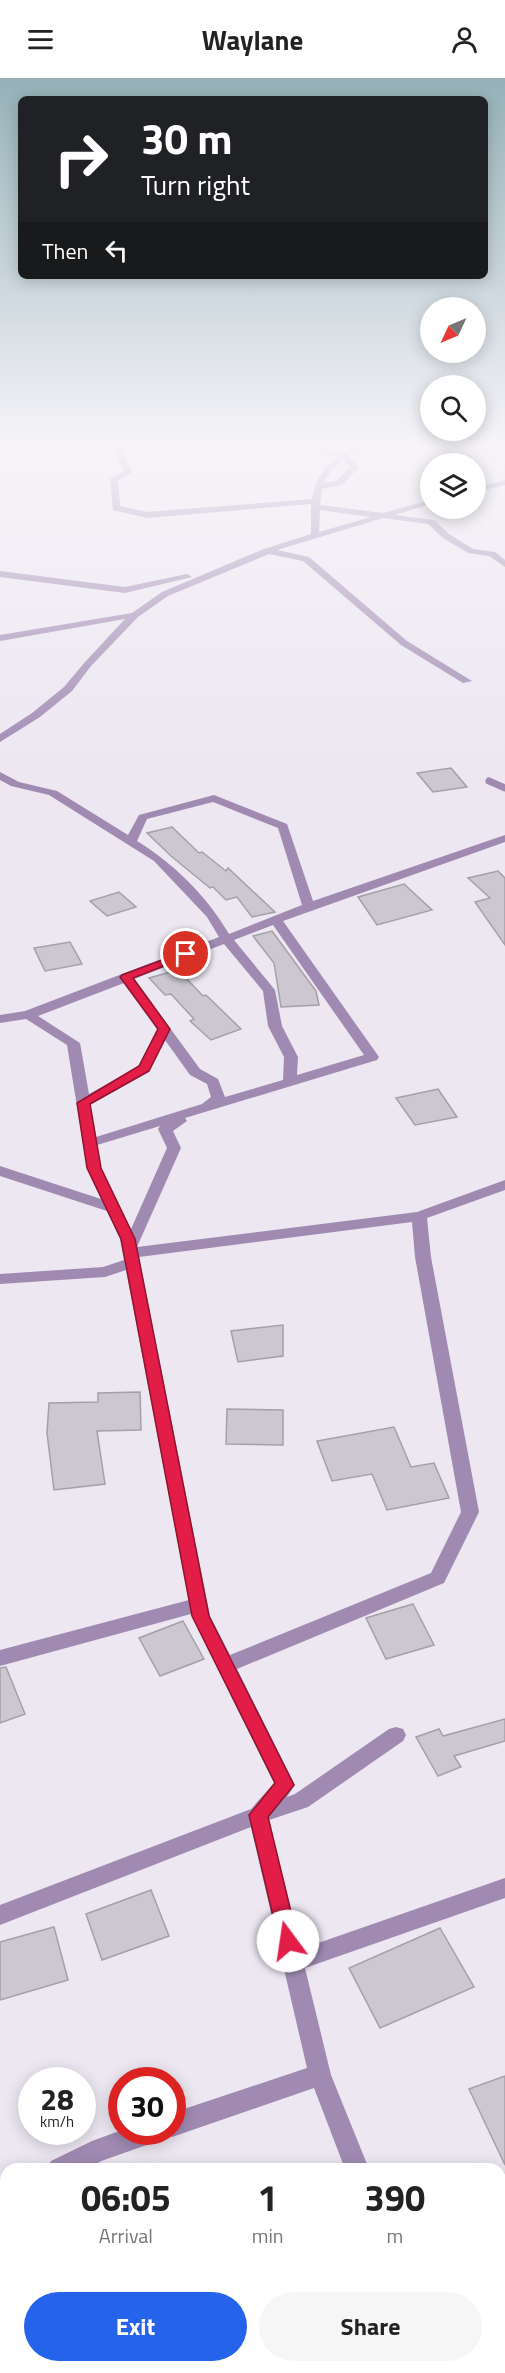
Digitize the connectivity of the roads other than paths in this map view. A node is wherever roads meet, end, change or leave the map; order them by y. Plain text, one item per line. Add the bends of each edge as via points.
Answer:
1 (270, 550) edge
2 (470, 550) edge
3 (267, 551) junction
4 (505, 564) edge
5 (219, 570) junction
6 (0, 574) edge
7 (135, 615) junction
8 (0, 639) edge
9 (467, 681) dead end
10 (0, 739) edge
11 (0, 775) edge
12 (489, 781) dead end
13 (505, 788) edge
14 (505, 838) edge
15 (130, 842) junction
16 (309, 907) junction
17 (276, 920) junction
18 (226, 939) junction
19 (126, 977) junction
20 (28, 1015) junction
21 (0, 1019) edge
22 (164, 1029) junction
23 (290, 1082) junction
24 (83, 1103) junction
25 (207, 1107) junction
26 (90, 1143) junction
27 (0, 1171) edge
28 (505, 1185) edge
29 (114, 1208) junction
30 (418, 1216) junction
31 (131, 1254) junction
32 (0, 1278) edge
33 (198, 1605) junction
34 (0, 1658) edge
35 (226, 1665) junction
36 (396, 1735) dead end
37 (258, 1815) junction
38 (505, 1888) edge
39 (0, 1915) edge
40 (293, 1962) junction
41 (320, 2075) junction
42 (186, 2120) edge
43 (112, 2145) edge
44 (71, 2163) edge
45 (355, 2163) edge

1 - 3 street
2 - 4 street via 492,554
3 - 5 street
3 - 9 street via 306,559 404,643
5 - 6 street via 125,590
5 - 7 street via 165,594
7 - 8 street
7 - 10 street via 68,689
11 - 15 street via 15,784 53,793
12 - 13 lane
14 - 16 street
15 - 16 street via 143,818 214,798 283,826
15 - 18 street via 158,858 212,915
16 - 17 street
17 - 18 street
17 - 23 street via 372,1057
18 - 19 street
18 - 23 street via 269,990 275,1026 291,1057
19 - 20 street
19 - 22 street
20 - 21 street
20 - 24 street via 73,1043
22 - 24 street via 144,1069
22 - 25 street via 195,1072 213,1082 218,1098
23 - 25 street
24 - 26 street
25 - 26 street
25 - 31 street via 165,1129 174,1148
26 - 29 street via 94,1168
27 - 29 street
28 - 30 street
29 - 31 street
30 - 31 street
30 - 35 street via 470,1512 438,1578
31 - 32 street via 105,1272
31 - 33 street
33 - 34 street
33 - 35 street
35 - 37 street via 285,1785
36 - 37 street via 302,1801
37 - 39 street
37 - 40 street
38 - 40 street
40 - 41 street
41 - 42 street
41 - 45 street
43 - 44 street

